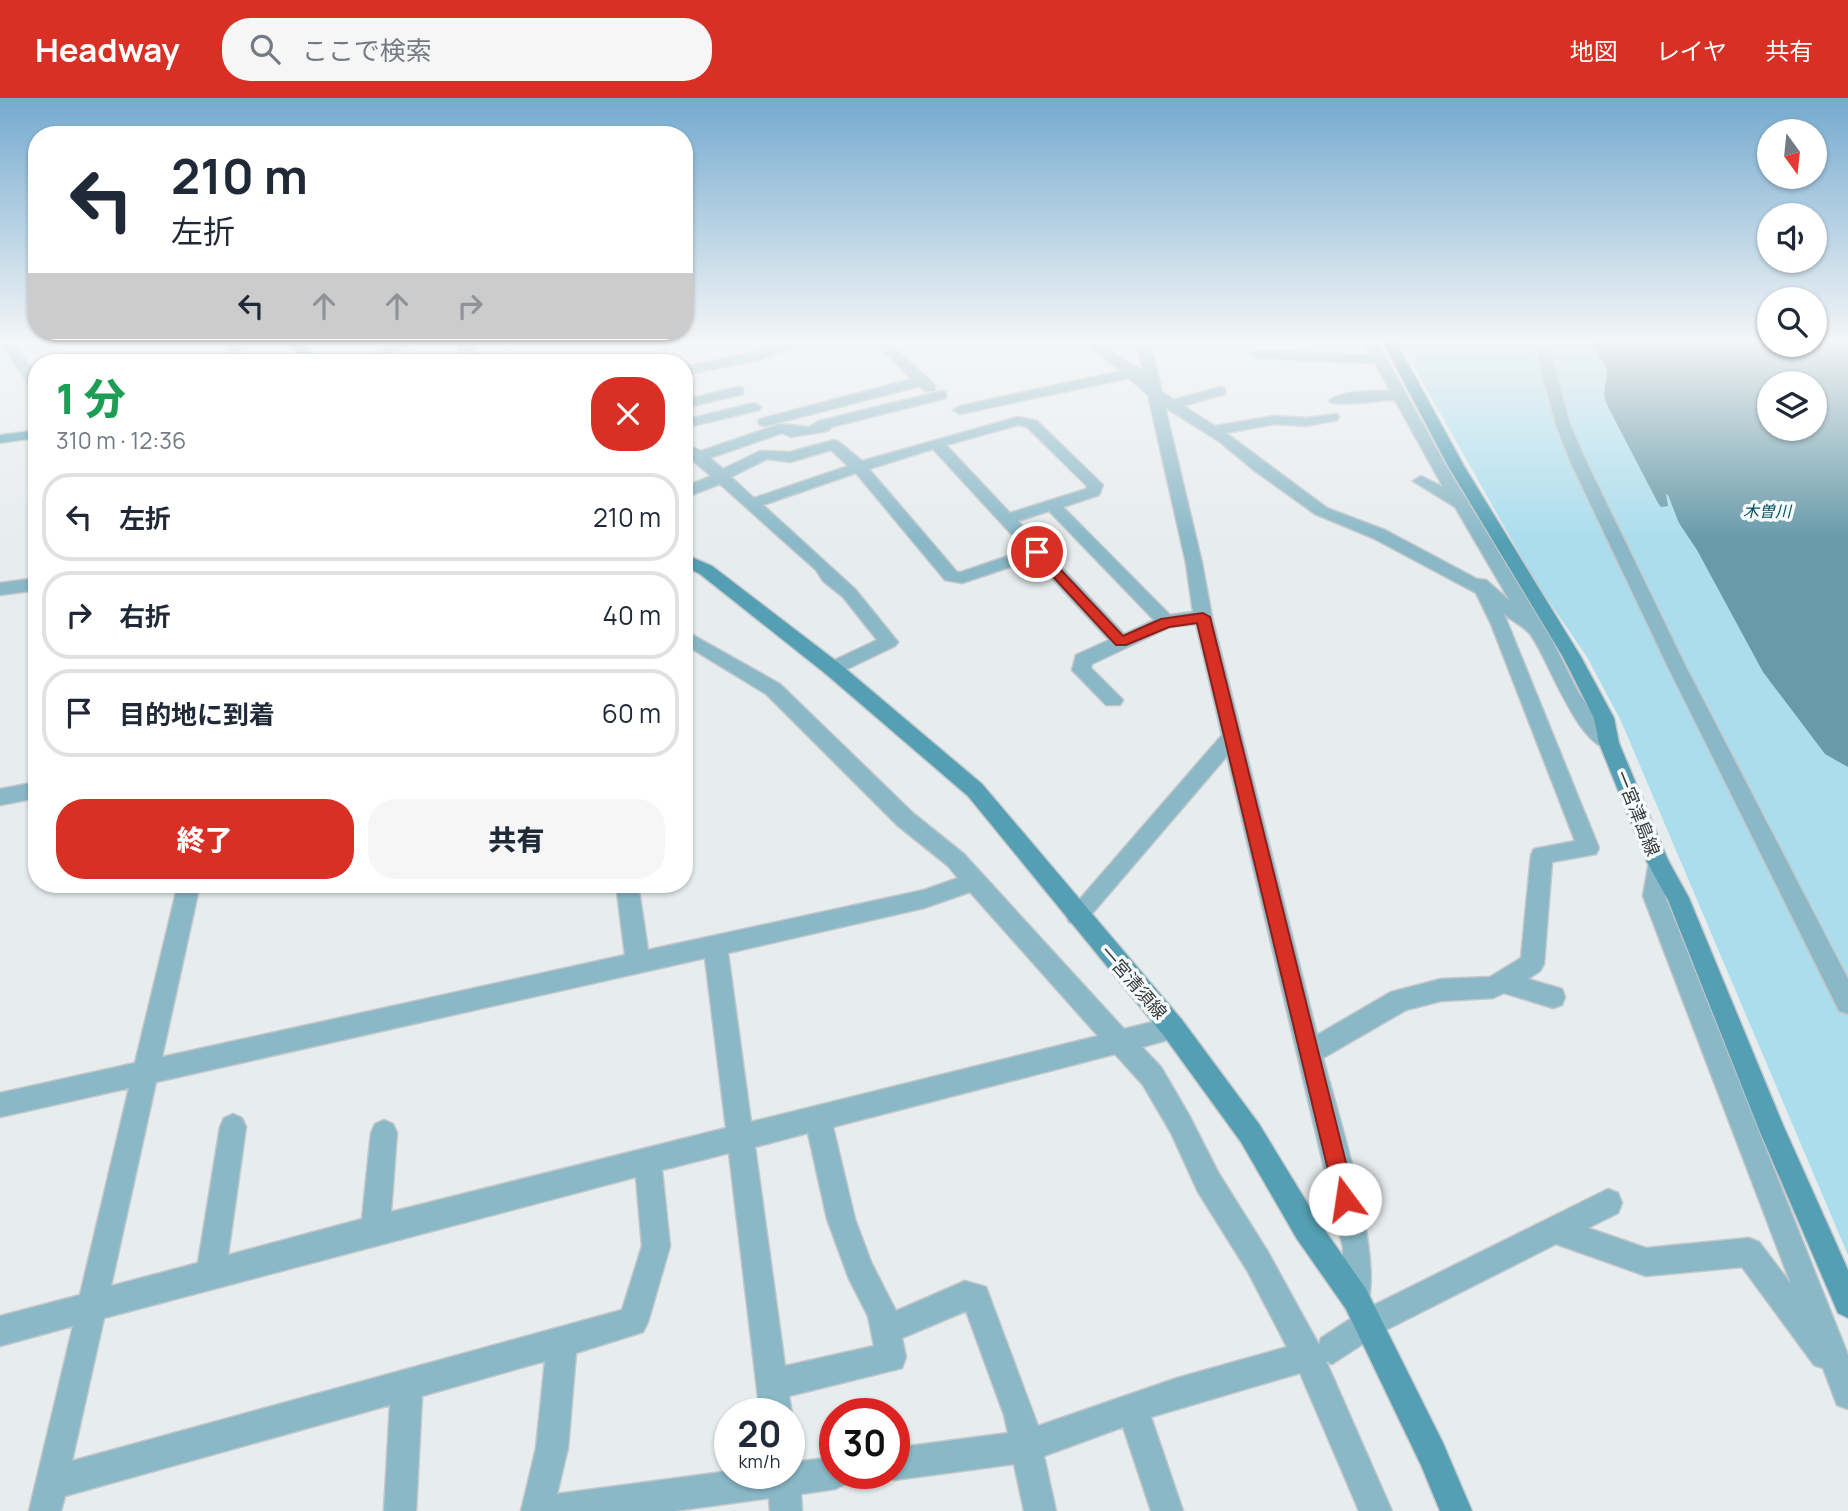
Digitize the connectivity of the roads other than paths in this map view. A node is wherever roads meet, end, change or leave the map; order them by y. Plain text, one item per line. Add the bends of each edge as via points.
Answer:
1 (750, 408) edge
2 (821, 408) edge
3 (889, 408) edge
4 (957, 408) edge
5 (970, 408) edge
6 (1167, 408) edge
7 (1179, 408) edge
8 (1405, 408) edge
9 (1418, 408) edge
10 (1558, 408) edge
11 (960, 410) junction
12 (1332, 417) dead end
13 (693, 422) edge
14 (746, 428) dead end
15 (1214, 431) junction
16 (981, 432) junction
17 (28, 435) edge
18 (0, 439) edge
19 (936, 443) junction
20 (693, 451) edge
21 (693, 454) edge
22 (859, 467) junction
23 (722, 477) junction
24 (1421, 481) dead end
25 (693, 489) edge
26 (751, 504) junction
27 (1052, 505) junction
28 (1461, 505) junction
29 (1008, 519) junction
30 (1037, 552) junction
31 (693, 563) edge
32 (28, 585) edge
33 (0, 589) edge
34 (1481, 589) junction
35 (1203, 617) junction
36 (1166, 622) junction
37 (1534, 627) junction
38 (693, 641) edge
39 (1121, 642) junction
40 (833, 668) junction
41 (1113, 700) dead end
42 (1232, 737) junction
43 (1609, 743) junction
44 (28, 792) edge
45 (0, 797) edge
46 (1658, 862) junction
47 (975, 881) junction
48 (187, 893) edge
49 (628, 893) edge
50 (1077, 915) junction
51 (715, 945) junction
52 (638, 962) junction
53 (1502, 982) junction
54 (1553, 997) dead end
55 (1848, 1003) edge
56 (1173, 1028) junction
57 (1121, 1042) junction
58 (1308, 1054) junction
59 (148, 1070) junction
60 (0, 1105) edge
61 (818, 1119) junction
62 (233, 1127) dead end
63 (384, 1133) dead end
64 (740, 1139) junction
65 (648, 1163) junction
66 (1608, 1203) dead end
67 (375, 1230) junction
68 (1555, 1230) junction
69 (211, 1275) junction
70 (1848, 1303) edge
71 (91, 1308) junction
72 (1362, 1312) junction
73 (885, 1330) junction
74 (0, 1331) edge
75 (562, 1342) junction
76 (1320, 1353) junction
77 (407, 1383) junction
78 (1844, 1383) edge
79 (773, 1384) junction
80 (774, 1398) edge
81 (1133, 1409) junction
82 (1027, 1446) junction
83 (910, 1462) edge
84 (774, 1489) edge
85 (49, 1497) edge
86 (400, 1511) edge
87 (537, 1511) edge
88 (554, 1511) edge
89 (1040, 1511) edge
90 (1167, 1511) edge
91 (1376, 1511) edge
92 (1456, 1511) edge

1 - 13 street
2 - 14 street
3 - 20 street via 807,432 791,433 785,427
4 - 11 street
5 - 11 street
6 - 35 street
7 - 15 street
8 - 28 street
9 - 43 main road, 一宮津島線 via 1572,657 1604,719
10 - 55 street via 1579,463 1676,665
11 - 16 street
12 - 15 street via 1306,422 1275,420
15 - 34 street via 1321,510 1379,534
16 - 19 street
16 - 27 street via 1018,421 1032,424 1095,485 1093,492
17 - 18 main road
19 - 22 street
19 - 29 street
21 - 23 street
22 - 23 street via 834,444 790,457 765,454
22 - 26 street
22 - 30 street via 951,576 962,579
23 - 25 street
23 - 26 street
24 - 28 street
26 - 40 street via 822,566 889,642
27 - 29 street
27 - 36 street
28 - 37 street
29 - 30 street
30 - 39 street
31 - 40 main road, 一宮清須線
32 - 33 street
34 - 37 street via 1480,584
34 - 53 street via 1500,624 1588,848 1542,855 1532,964
35 - 36 street
35 - 42 street
36 - 39 street
37 - 43 street via 1587,720
38 - 47 street via 773,689
39 - 41 street via 1083,660 1082,670
40 - 50 main road, 一宮清須線 via 975,790
42 - 50 street
42 - 58 street
43 - 46 main road, 一宮津島線
44 - 45 street
46 - 70 main road, 一宮津島線 via 1678,898
46 - 78 street via 1654,896
47 - 51 street via 924,899
47 - 57 street
48 - 59 street
49 - 52 street
50 - 56 main road, 一宮清須線
51 - 52 street
51 - 64 street
52 - 59 street
53 - 54 street
53 - 58 street via 1400,1000
56 - 57 street
56 - 72 main road, 一宮清須線 via 1250,1133
57 - 61 street
57 - 76 street via 1152,1076 1208,1182
58 - 72 street via 1357,1248
59 - 60 street
59 - 71 street
61 - 64 street
61 - 73 street via 841,1219
62 - 69 street
63 - 67 street
64 - 65 street
64 - 79 street
65 - 67 street
65 - 75 street via 656,1246 633,1322
66 - 68 street
67 - 69 street
68 - 72 street
68 - 78 street via 1646,1262 1749,1252
69 - 71 street
71 - 74 street
71 - 85 street
72 - 76 street
72 - 92 main road, 一宮清須線
73 - 79 street via 891,1357
73 - 82 street via 965,1296 976,1297
75 - 77 street
75 - 87 street via 552,1448
76 - 81 street
76 - 91 street
77 - 85 street
77 - 86 street
79 - 80 street
81 - 82 street
81 - 90 street
82 - 83 street
82 - 89 street
84 - 88 street

